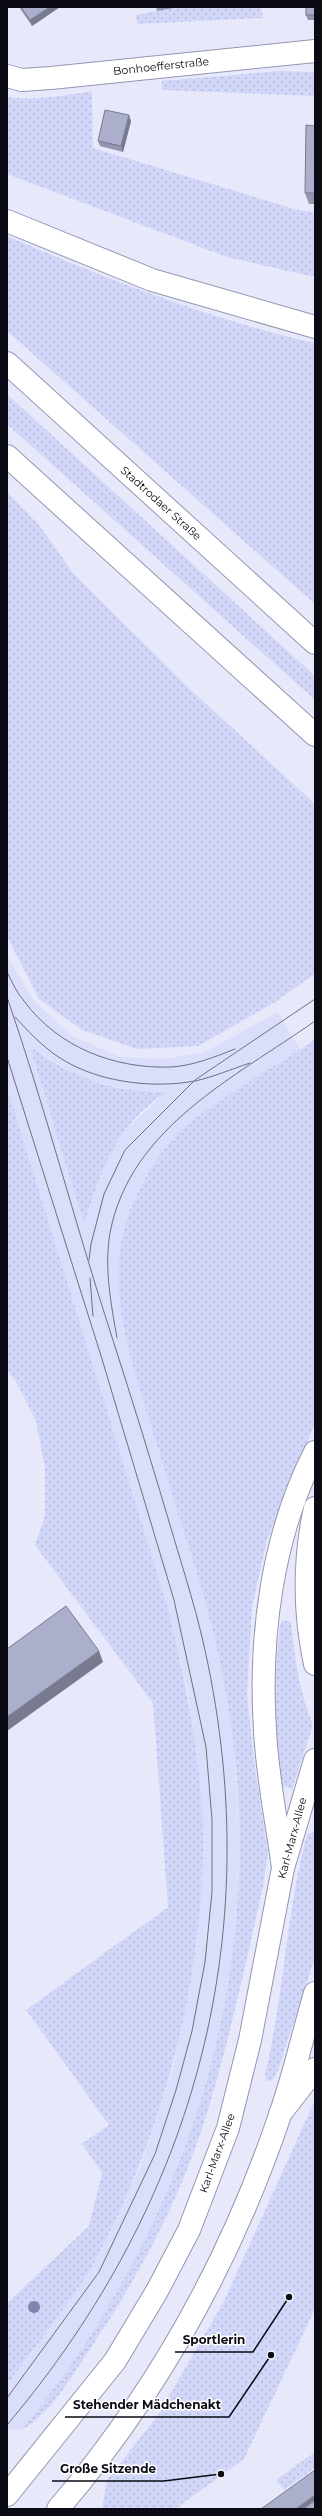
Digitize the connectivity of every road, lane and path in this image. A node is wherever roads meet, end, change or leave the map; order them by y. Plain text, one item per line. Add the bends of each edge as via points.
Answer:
1 (315, 51) edge
2 (7, 76) edge
3 (7, 221) edge
4 (315, 327) edge
5 (7, 363) edge
6 (7, 456) edge
7 (315, 643) edge
8 (315, 735) edge
9 (315, 1452) edge
10 (315, 1508) edge
11 (315, 1664) edge
12 (315, 1760) edge
13 (283, 1868) junction
14 (315, 1993) edge
15 (315, 2069) edge
16 (280, 2114) junction
17 (7, 2495) edge
18 (58, 2509) edge

1 - 2 main road, Bonhoefferstraße via 51,78 22,80
3 - 4 main road via 152,280
5 - 7 main road, Stadtrodaer Straße
6 - 8 main road
9 - 13 main road via 285,1529 271,1591 263,1657 265,1730
10 - 11 main road via 306,1580
12 - 13 main road, Karl-Marx-Allee
13 - 17 main road, Karl-Marx-Allee via 250,2040 228,2128 189,2230 157,2291 115,2361
14 - 16 main road
15 - 16 main road
16 - 18 main road via 235,2229 186,2328 125,2423 95,2465

